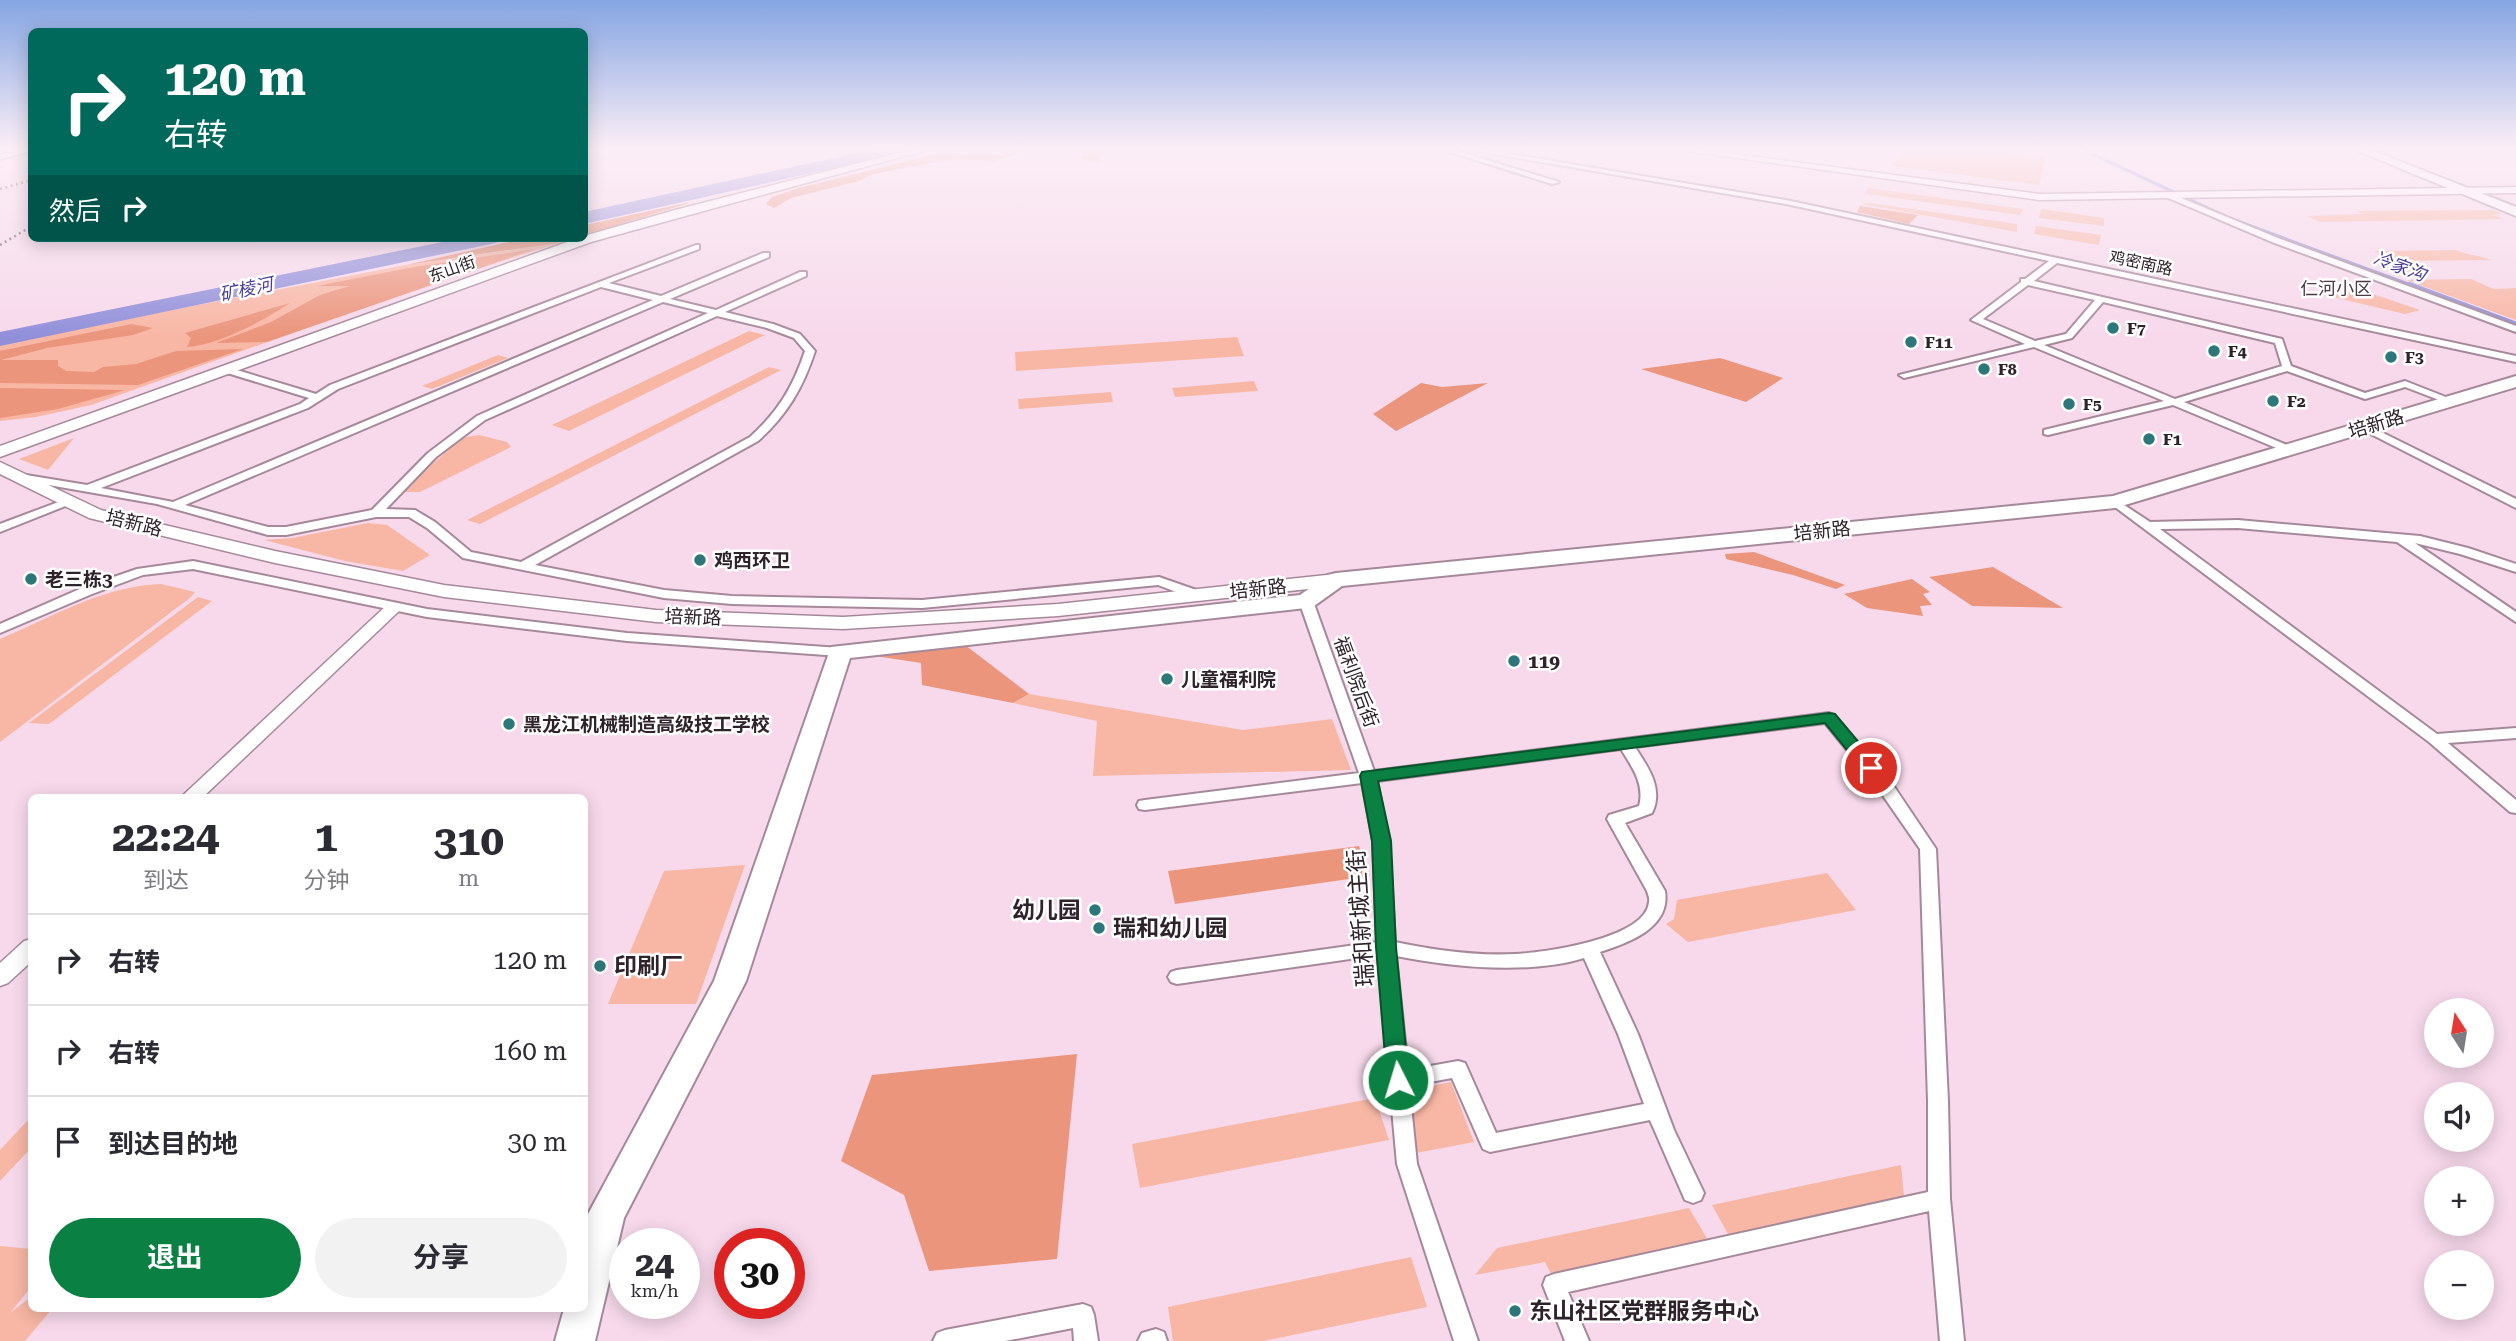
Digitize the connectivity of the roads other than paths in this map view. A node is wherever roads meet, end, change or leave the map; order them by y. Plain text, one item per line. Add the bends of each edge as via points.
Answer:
1 (681, 212) edge
2 (1832, 212) edge
3 (2206, 212) edge
4 (588, 239) edge
5 (579, 242) edge
6 (696, 247) dead end
7 (766, 255) dead end
8 (2057, 259) junction
9 (803, 274) dead end
10 (2024, 281) junction
11 (601, 284) junction
12 (660, 299) junction
13 (2101, 299) junction
14 (715, 312) junction
15 (2516, 329) edge
16 (2036, 345) junction
17 (2516, 359) edge
18 (2287, 368) junction
19 (227, 370) junction
20 (1904, 374) dead end
21 (2516, 381) edge
22 (318, 398) junction
23 (2451, 401) junction
24 (2174, 402) junction
25 (2365, 427) junction
26 (2048, 432) dead end
27 (2290, 450) junction
28 (0, 452) edge
29 (0, 467) edge
30 (20, 477) junction
31 (89, 489) junction
32 (69, 501) junction
33 (2115, 502) junction
34 (175, 505) junction
35 (2516, 505) edge
36 (376, 513) junction
37 (2150, 526) junction
38 (0, 528) edge
39 (2400, 538) junction
40 (521, 567) junction
41 (2516, 568) edge
42 (1336, 580) junction
43 (1197, 595) junction
44 (1306, 601) junction
45 (393, 608) junction
46 (2516, 618) edge
47 (0, 629) edge
48 (840, 652) junction
49 (2516, 733) edge
50 (2434, 739) junction
51 (1625, 744) junction
52 (1368, 776) junction
53 (194, 794) edge
54 (1145, 805) dead end
55 (2516, 808) edge
56 (1386, 947) junction
57 (1589, 949) junction
58 (28, 951) edge
59 (0, 977) edge
60 (1177, 978) dead end
61 (1398, 1080) junction
62 (1656, 1110) junction
63 (1693, 1193) dead end
64 (1939, 1199) junction
65 (588, 1291) edge
66 (583, 1312) edge
67 (575, 1341) edge
68 (946, 1341) edge
69 (1086, 1341) edge
70 (1466, 1341) edge
71 (1577, 1341) edge
72 (1952, 1341) edge

1 - 4 main road, 东山街
2 - 8 street, 鸡密南路
3 - 15 street
5 - 19 main road, 东山街
6 - 11 street
7 - 12 street
8 - 10 street
8 - 17 street, 鸡密南路
9 - 14 street
10 - 13 street
10 - 16 street via 1976,320
11 - 12 street
11 - 22 street via 334,387
12 - 14 street
12 - 34 street
13 - 16 street via 2069,336
13 - 18 street via 2279,341
14 - 36 street via 481,418 432,455
14 - 40 street via 797,336 810,351 802,379 781,416 744,445
16 - 20 street
16 - 24 street
18 - 23 street via 2365,396 2405,384
18 - 24 street
19 - 22 street
19 - 28 main road, 东山街
21 - 23 highway, 培新路
22 - 31 street
23 - 25 highway, 培新路
24 - 26 street
24 - 27 street
25 - 27 highway, 培新路
25 - 35 street
27 - 33 highway, 培新路
29 - 30 main road, 培新路
30 - 31 street
30 - 32 main road, 培新路
31 - 34 street
32 - 38 street
32 - 43 main road, 培新路 via 95,514 135,524 444,591 656,616 843,623 1058,610
33 - 37 street
33 - 42 highway, 培新路
34 - 36 street via 268,531
36 - 40 street via 411,513 467,555
37 - 39 street via 2238,524
37 - 50 street
39 - 41 street
39 - 46 street
40 - 43 street via 664,594 732,600 922,604 1158,581
42 - 43 main road, 培新路
42 - 44 highway
44 - 48 highway
44 - 52 street, 福利院后街
45 - 47 street via 193,565 141,572
45 - 48 street via 627,637
45 - 53 street
48 - 65 highway via 730,981 606,1216
49 - 50 street
50 - 55 street
51 - 52 street
51 - 57 street via 1649,783 1650,798 1646,809 1615,819 1656,891 1658,903 1650,918 1626,937
51 - 64 street via 1829,718 1883,783 1928,849
52 - 54 street
52 - 56 street, 瑞和新城主街 via 1381,841
56 - 57 street via 1436,957 1513,961
56 - 60 street
56 - 61 street, 瑞和新城主街
57 - 62 street
58 - 59 street
61 - 62 street via 1458,1069 1490,1143
61 - 70 street, 瑞和新城主街 via 1407,1164
62 - 63 street
64 - 71 street via 1554,1285
64 - 72 street
66 - 67 highway
68 - 69 street via 1083,1315

